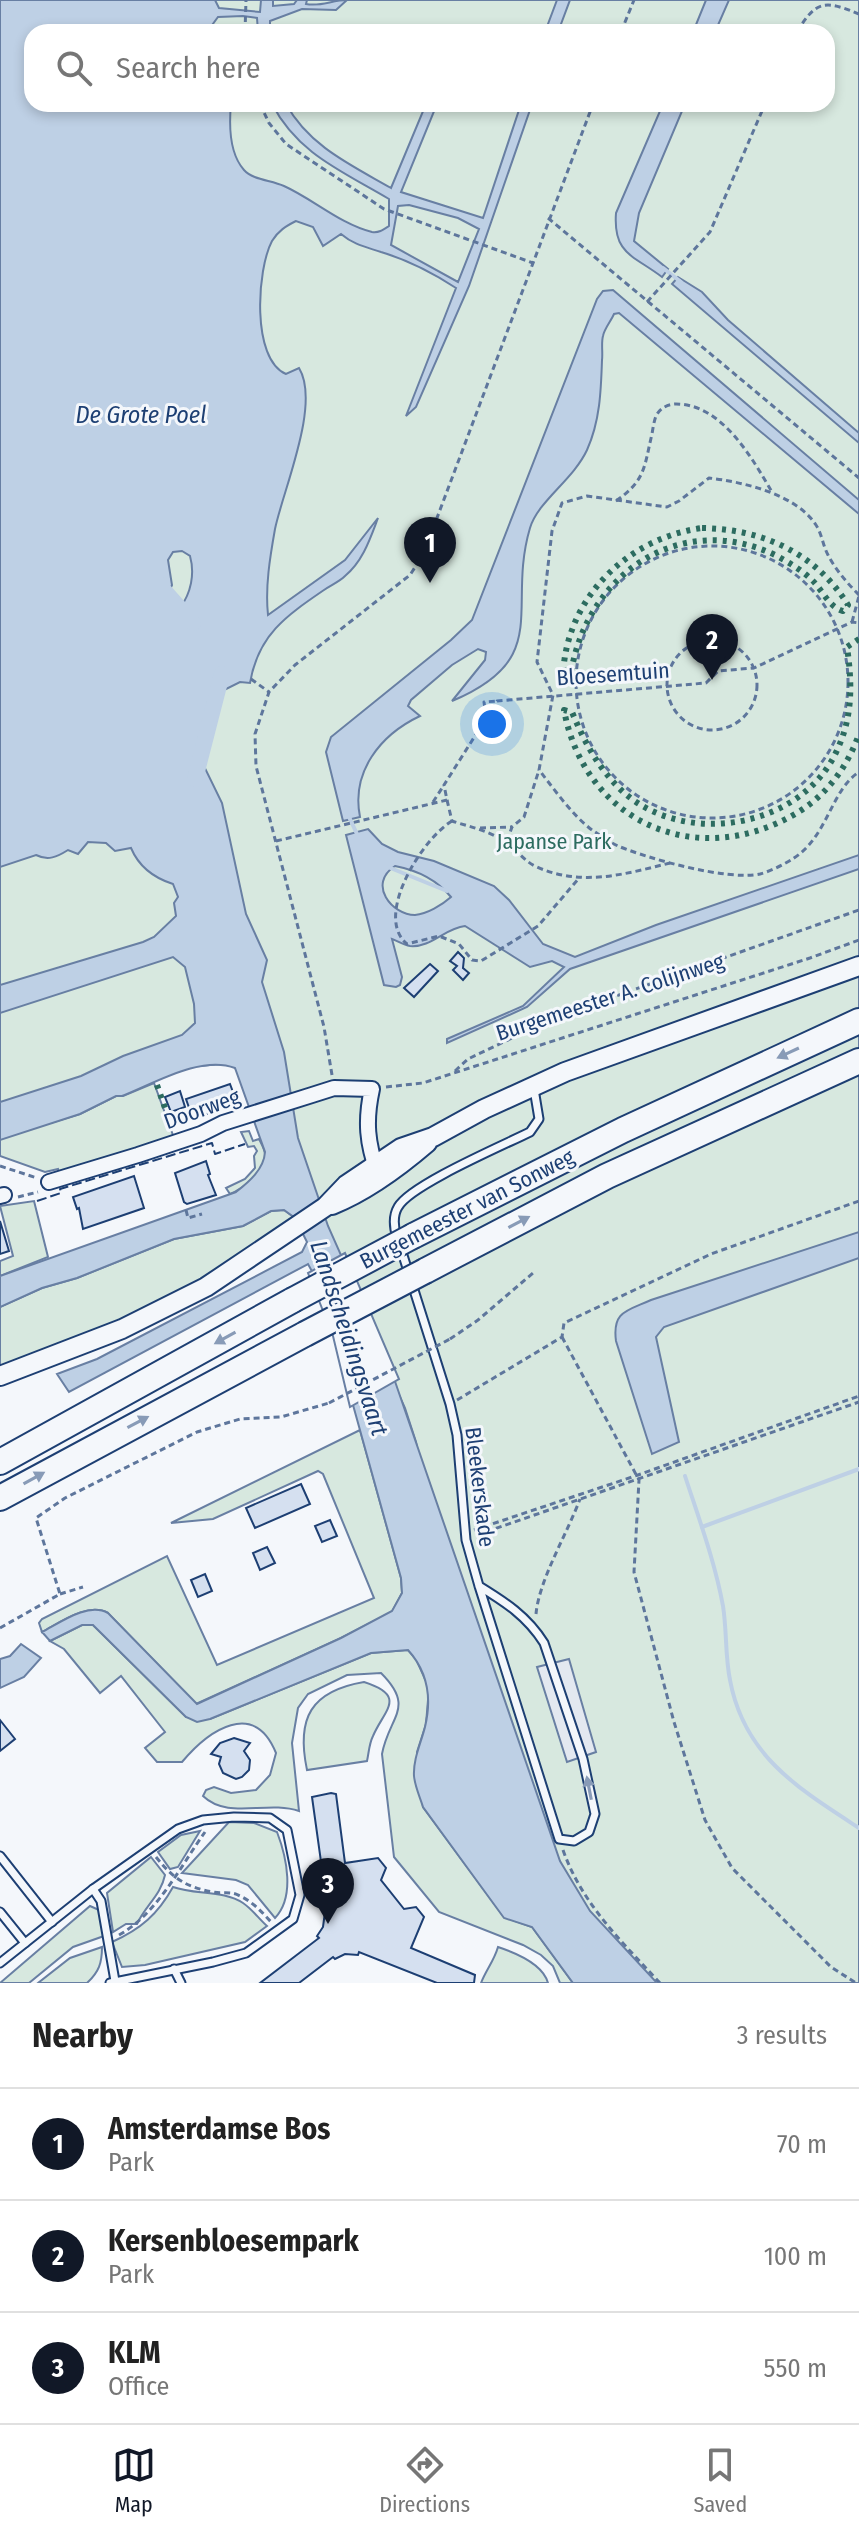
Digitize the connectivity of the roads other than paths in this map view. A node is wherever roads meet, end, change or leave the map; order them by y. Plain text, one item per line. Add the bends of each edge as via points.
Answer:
1 (859, 966) edge
2 (859, 1021) edge
3 (859, 1061) edge
4 (533, 1087) junction
5 (377, 1171) junction
6 (49, 1182) road end
7 (0, 1376) edge
8 (0, 1462) edge
9 (0, 1498) edge
10 (479, 1586) junction
11 (0, 1856) edge
12 (93, 1889) junction
13 (0, 1912) edge
14 (52, 1922) junction
15 (25, 1943) junction
16 (0, 1963) edge
17 (174, 1969) junction
18 (112, 1982) edge
19 (181, 1983) edge

1 - 4 street
2 -> 8 highway, Burgemeester van Sonweg, bridge via 623,1130 413,1236
9 -> 3 highway, Burgemeester van Sonweg, bridge via 607,1176
4 - 5 street
4 - 10 lane, Bleekerskade via 539,1119 530,1132 414,1192 398,1207 393,1226 450,1404
5 - 6 street, Doorweg via 366,1116 372,1089 334,1088
5 - 7 street via 354,1196 325,1207 235,1270 167,1309
10 -> 10 lane, Bleekerskade via 559,1839 574,1841 589,1832 595,1814 583,1759 544,1643 517,1610
11 - 14 lane
12 - 14 lane
12 - 17 lane via 148,1847 203,1820 270,1818 287,1830 300,1895 293,1919 246,1953
12 - 18 lane via 101,1901
13 - 15 lane
14 - 15 lane
15 - 16 lane
17 - 18 lane
17 - 19 lane

